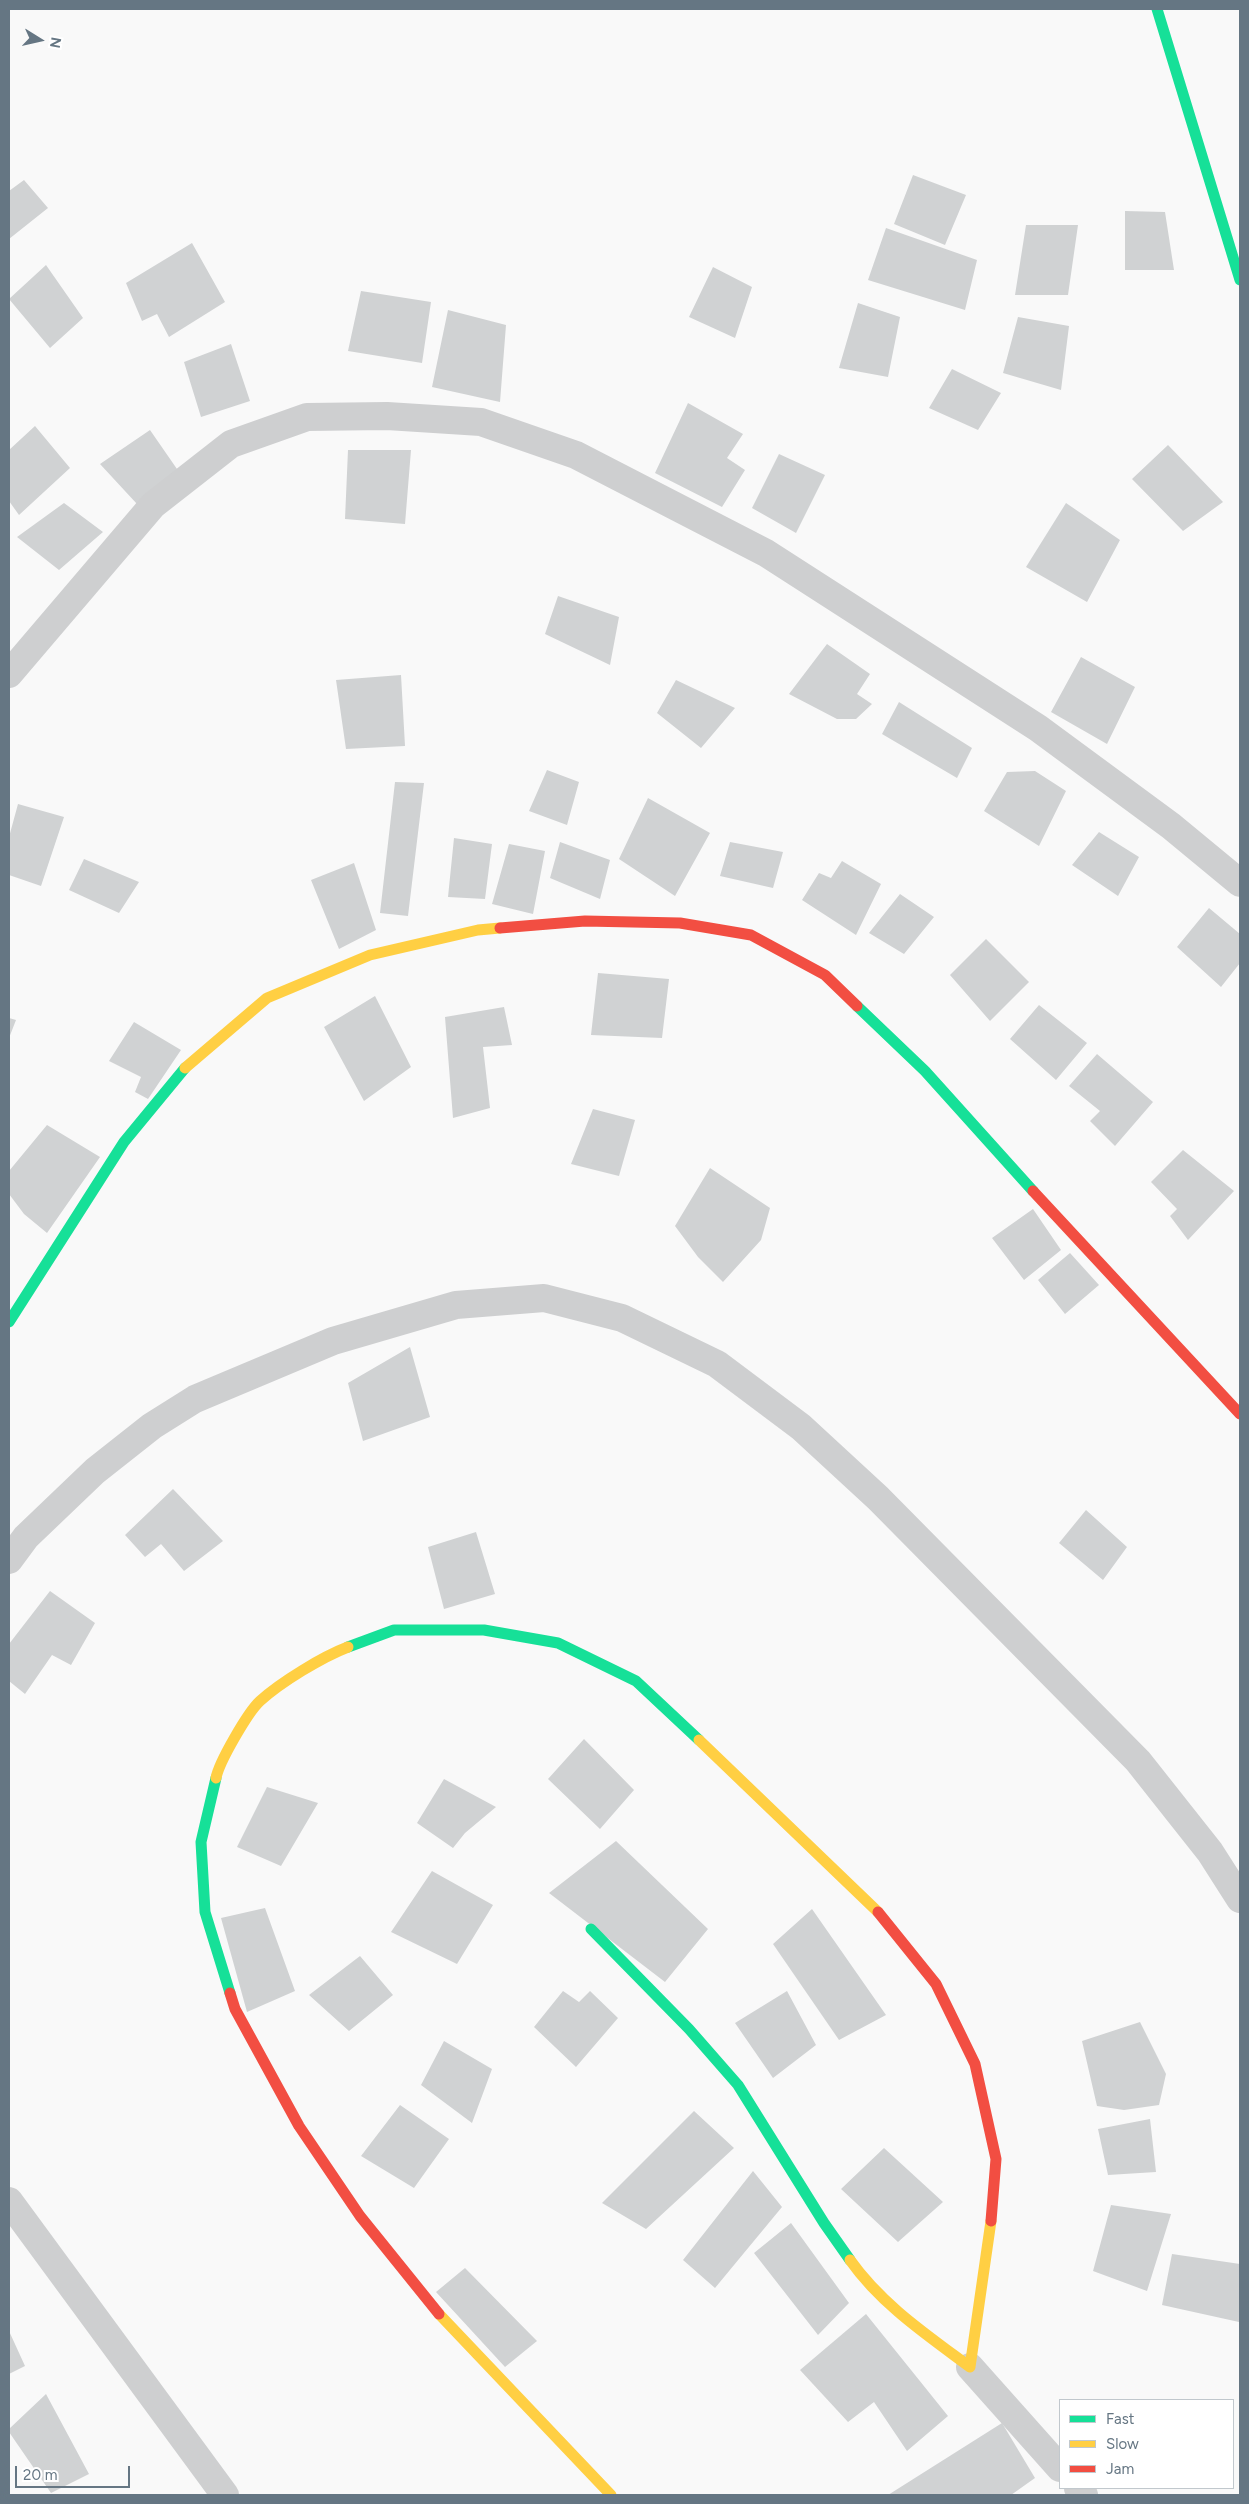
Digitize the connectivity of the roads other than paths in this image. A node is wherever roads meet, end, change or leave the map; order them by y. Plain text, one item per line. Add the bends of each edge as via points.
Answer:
1 (1157, 9) edge
2 (1240, 280) edge
3 (9, 674) edge
4 (1240, 883) edge
5 (9, 1322) edge
6 (1240, 1414) edge
7 (9, 1560) edge
8 (1240, 1899) edge
9 (591, 1929) dead end
10 (9, 2201) edge
11 (970, 2367) junction
12 (1059, 2467) edge
13 (225, 2495) edge
14 (611, 2495) edge

1 - 2 street
3 - 4 street via 153,505 231,444 307,417 388,416 481,422 576,455 766,553 1038,728 1171,826
5 - 6 street via 124,1142 185,1068 267,998 370,955 478,930 585,921 680,923 752,935 825,976 925,1071 1108,1274
7 - 8 street via 26,1537 95,1471 152,1426 195,1398 333,1341 456,1305 544,1298 622,1318 717,1364 801,1427 878,1498 1138,1761 1210,1852
9 - 11 street via 689,2029 738,2085 862,2278 912,2324
10 - 13 street
11 - 12 street
11 - 14 street via 990,2240 996,2159 975,2064 936,1984 874,1907 636,1681 558,1643 484,1630 394,1630 325,1656 259,1702 219,1764 201,1842 205,1912 235,2009 299,2126 360,2216 444,2320

